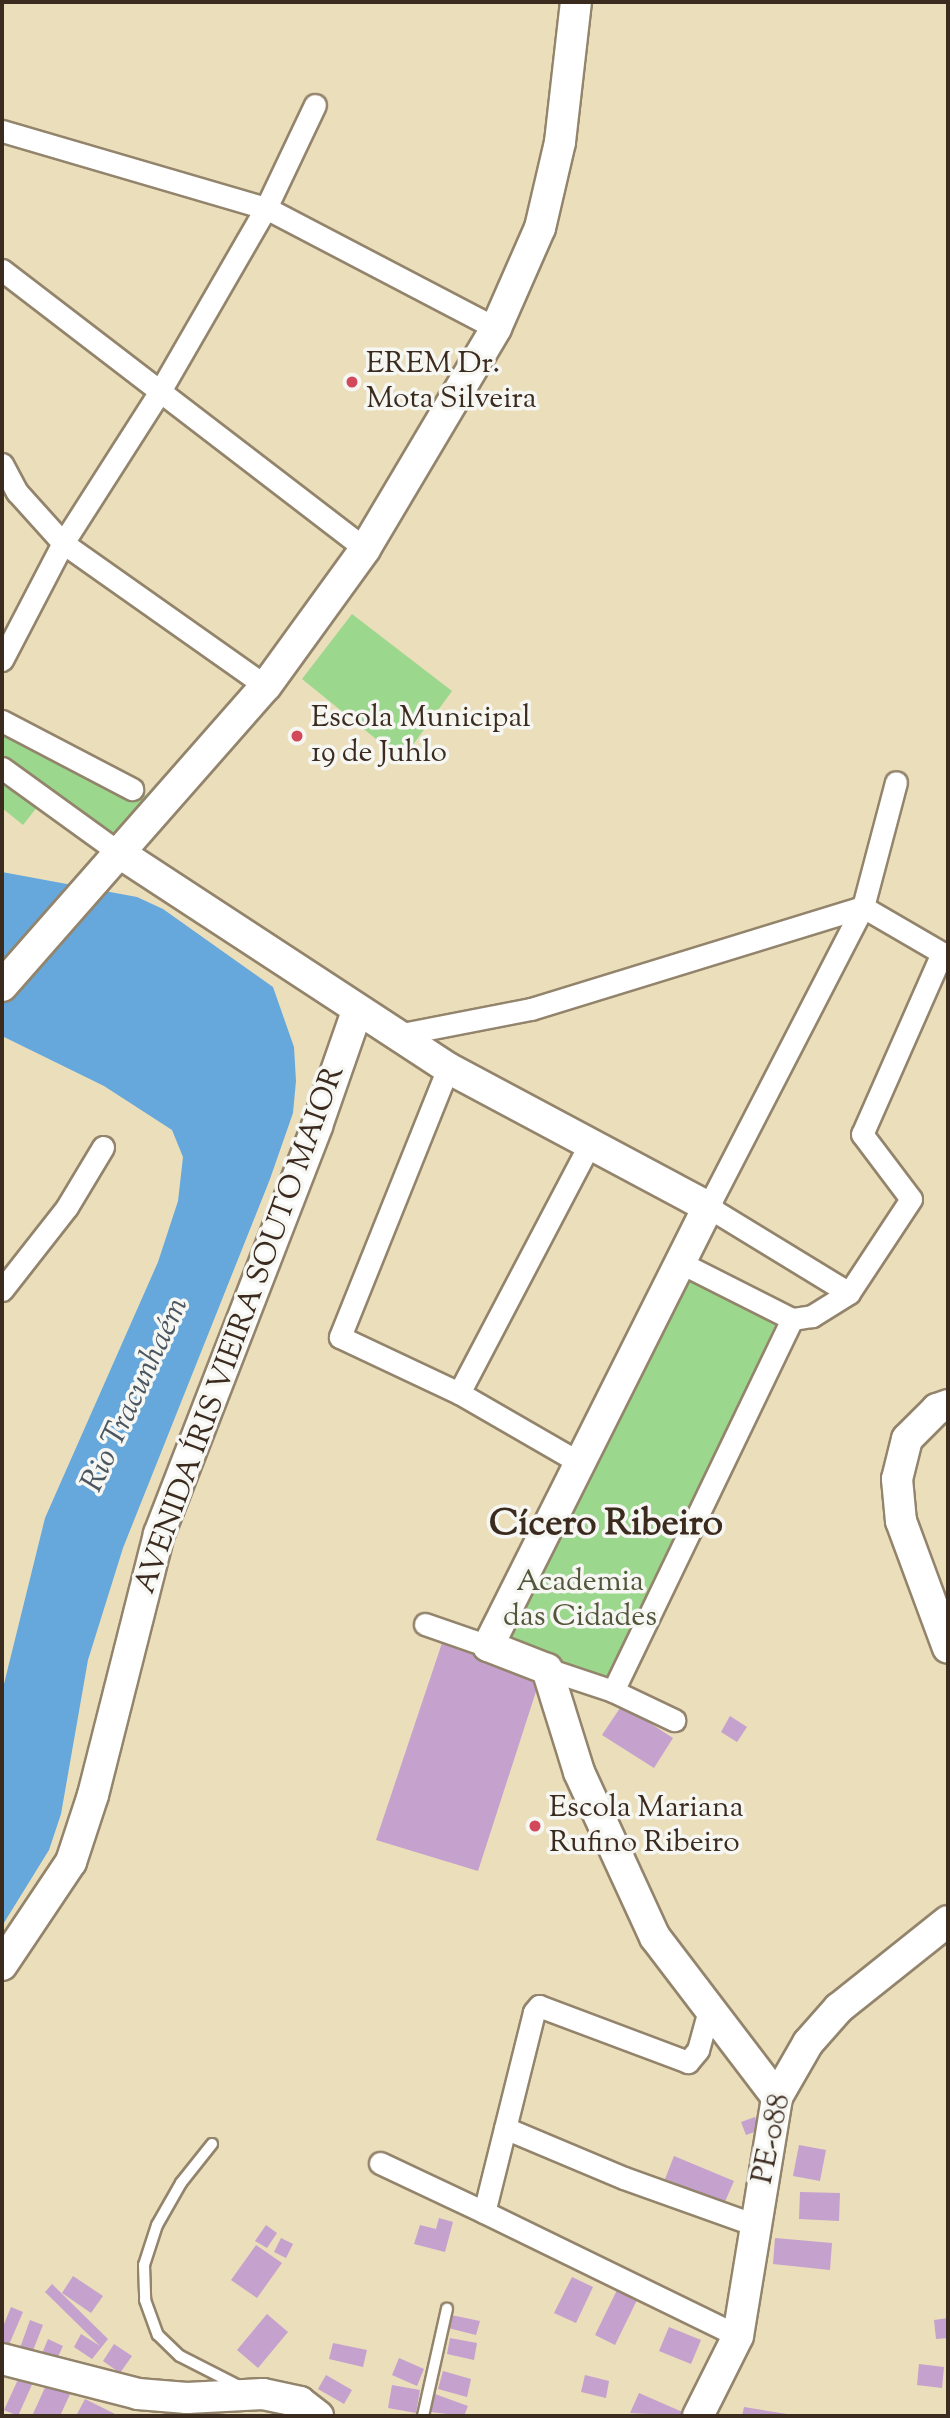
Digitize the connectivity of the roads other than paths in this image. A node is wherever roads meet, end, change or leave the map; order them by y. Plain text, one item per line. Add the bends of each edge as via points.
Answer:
1 (576, 2) edge
2 (315, 105) dead end
3 (2, 131) edge
4 (266, 208) junction
5 (2, 270) edge
6 (496, 328) junction
7 (159, 393) junction
8 (2, 464) edge
9 (63, 543) junction
10 (365, 549) junction
11 (2, 660) edge
12 (267, 686) junction
13 (2, 721) edge
14 (2, 768) edge
15 (897, 782) dead end
16 (132, 789) dead end
17 (112, 859) junction
18 (863, 907) junction
19 (2, 986) edge
20 (357, 1011) junction
21 (397, 1035) junction
22 (448, 1068) junction
23 (590, 1144) junction
24 (103, 1147) dead end
25 (708, 1207) junction
26 (677, 1261) junction
27 (2, 1290) edge
28 (849, 1293) junction
29 (792, 1319) junction
30 (458, 1393) junction
31 (948, 1405) edge
32 (580, 1463) junction
33 (425, 1624) dead end
34 (488, 1646) junction
35 (948, 1648) edge
36 (547, 1670) junction
37 (613, 1691) junction
38 (674, 1720) dead end
39 (948, 1921) edge
40 (2, 1965) edge
41 (709, 2010) junction
42 (777, 2097) junction
43 (505, 2129) junction
44 (212, 2144) dead end
45 (380, 2163) dead end
46 (484, 2212) junction
47 (755, 2225) junction
48 (447, 2309) dead end
49 (738, 2336) junction
50 (2, 2359) edge
51 (251, 2392) junction
52 (318, 2416) edge
53 (423, 2416) edge
54 (698, 2416) edge

1 - 6 street via 560,142 540,228
2 - 4 street
3 - 4 street
4 - 6 street
4 - 7 street
5 - 7 street
6 - 10 street
7 - 9 street
7 - 10 street
8 - 9 street via 18,492
9 - 11 street
9 - 12 street
10 - 12 street
12 - 17 street
13 - 16 street
14 - 17 street
15 - 18 street
17 - 19 street
17 - 20 street
18 - 21 street via 531,1009
18 - 25 street
18 - 28 street via 942,953 862,1134 911,1199
20 - 21 street
20 - 40 street, AVENIDA ÍRIS VIEIRA SOUTO MAIOR via 159,1534 93,1795 71,1863
21 - 22 street
22 - 23 street
22 - 30 street via 340,1336
23 - 25 street
23 - 30 street
24 - 27 street via 67,1208
25 - 26 street
25 - 28 street
26 - 29 street
26 - 32 street
28 - 29 street via 812,1316
29 - 37 street
30 - 32 street
31 - 35 street via 937,1409 907,1439 897,1479 901,1521
32 - 34 street
33 - 34 street
34 - 36 street
36 - 37 street
36 - 41 street via 579,1772 621,1867 655,1937
37 - 38 street
39 - 42 street, PE-088 via 839,2008 807,2043
41 - 42 street
41 - 43 street via 698,2050 688,2062 540,2006 534,2012
42 - 47 street, PE-088
43 - 46 street
43 - 47 street
44 - 51 lane via 181,2183 157,2225 144,2265 145,2300 158,2335 180,2356
45 - 46 street
46 - 49 street
47 - 49 street, PE-088
48 - 53 lane
49 - 54 street, PE-088
50 - 51 street via 138,2394 213,2398
51 - 52 street via 300,2402

